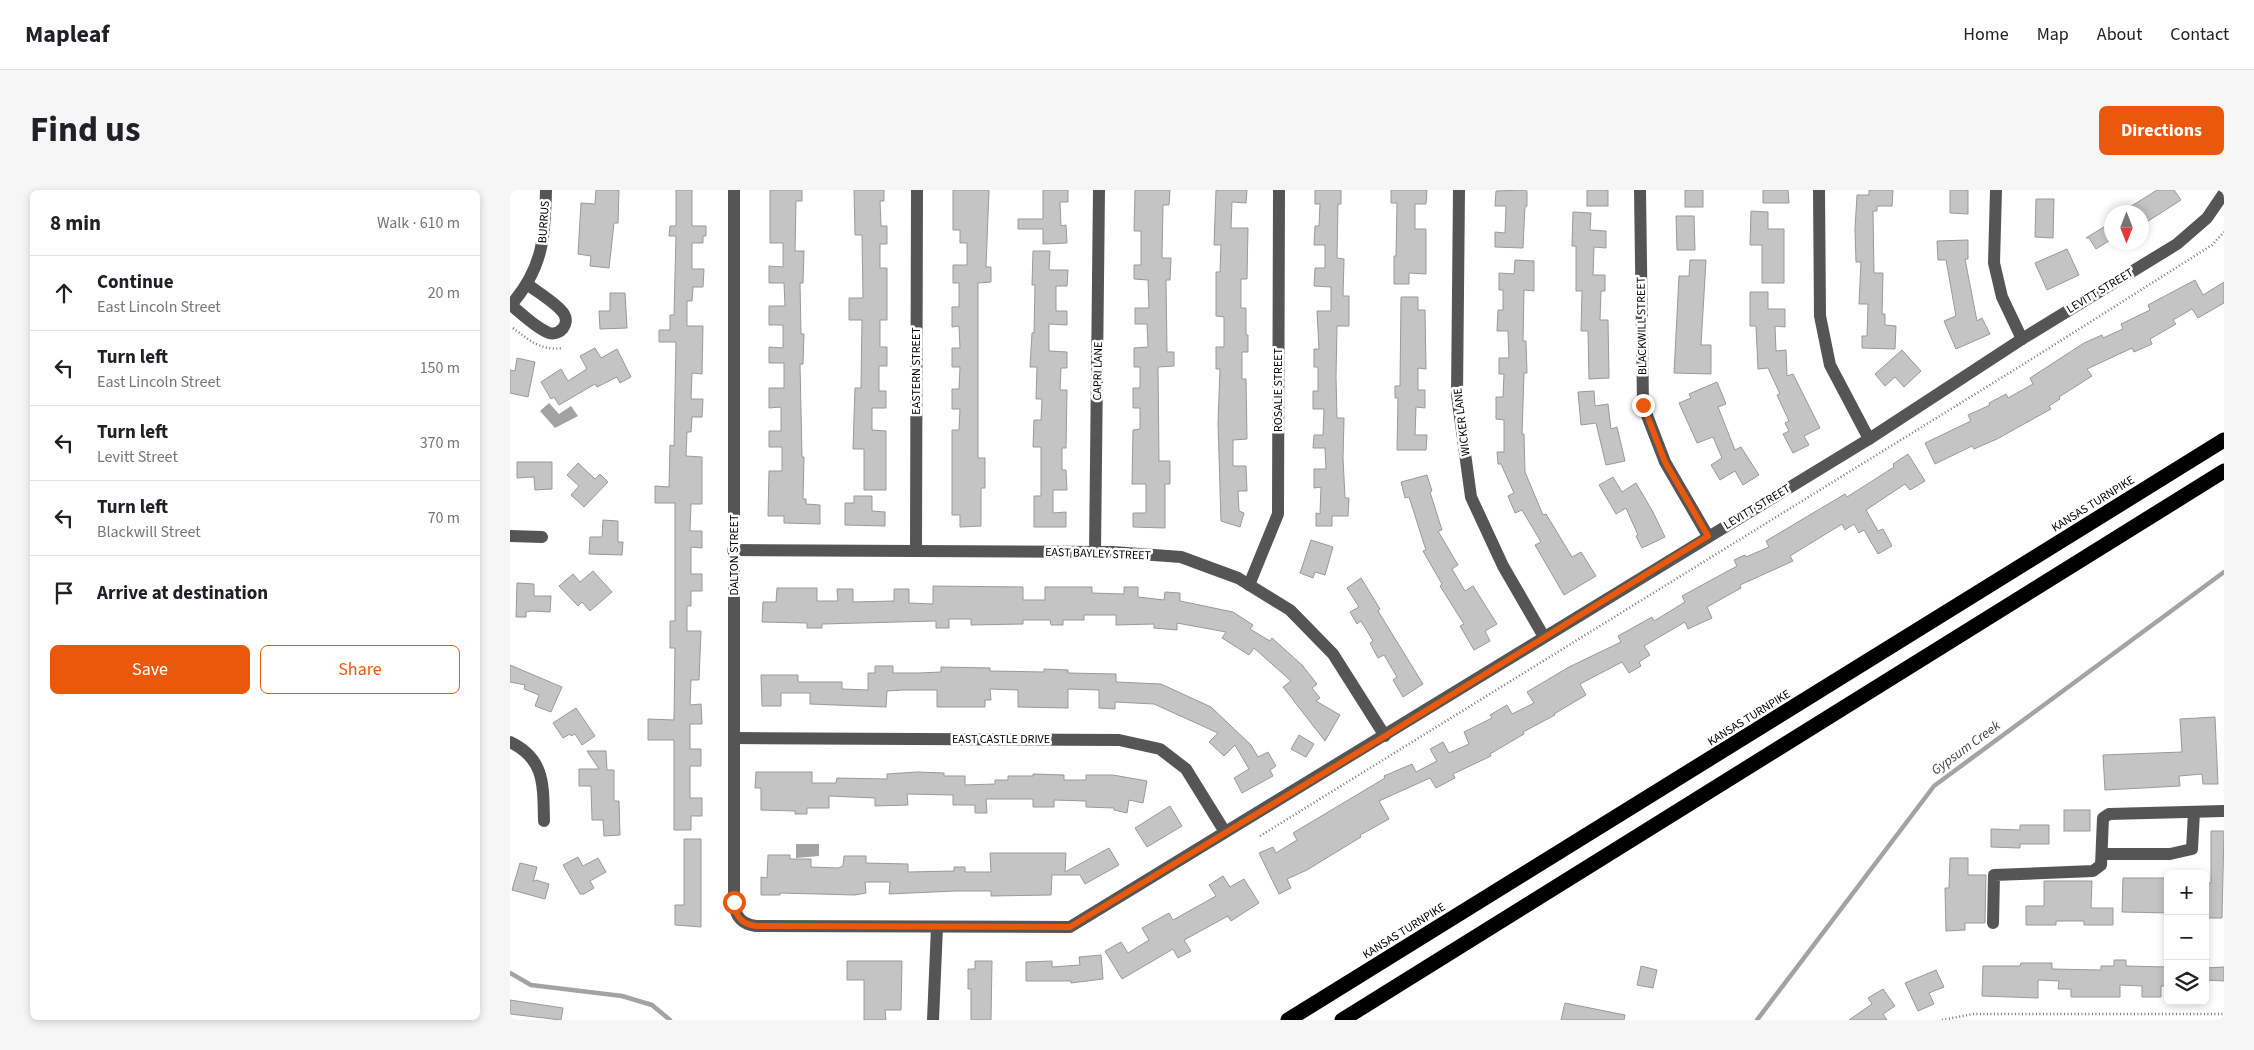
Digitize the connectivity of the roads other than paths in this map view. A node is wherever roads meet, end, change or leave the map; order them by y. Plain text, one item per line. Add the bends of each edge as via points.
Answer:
1 (546, 190) edge
2 (734, 190) edge
3 (918, 190) edge
4 (1099, 190) edge
5 (1279, 190) edge
6 (1459, 190) edge
7 (1640, 190) edge
8 (1819, 190) edge
9 (1996, 190) edge
10 (2224, 193) edge
11 (527, 284) junction
12 (510, 306) edge
13 (2022, 339) junction
14 (1869, 439) junction
15 (2224, 440) edge
16 (2224, 471) edge
17 (510, 536) edge
18 (1708, 536) junction
19 (542, 537) dead end
20 (733, 550) junction
21 (916, 551) junction
22 (1095, 552) junction
23 (1249, 585) junction
24 (1544, 637) junction
25 (1385, 736) junction
26 (734, 738) junction
27 (510, 742) edge
28 (2224, 811) edge
29 (2194, 812) junction
30 (544, 821) dead end
31 (1225, 832) junction
32 (2102, 854) junction
33 (1993, 923) dead end
34 (937, 927) junction
35 (933, 1020) edge
36 (1288, 1020) edge
37 (1342, 1020) edge

1 - 11 street, BURRUS via 542,248
2 - 20 street, DALTON STREET
3 - 21 street, EASTERN STREET
4 - 22 street, CAPRI LANE
5 - 23 street, ROSALIE STREET via 1278,514
6 - 24 street, WICKER LANE via 1457,395 1471,496 1502,566
7 - 18 street, BLACKWILL STREET via 1643,405 1665,462
8 - 14 street via 1820,316 1830,365
9 - 13 street via 1994,263 2002,297
10 - 13 street, LEVITT STREET via 2207,218 2177,244
11 - 12 street, BURRUS
11 - 12 street via 564,314 566,322 562,330 547,332
13 - 14 street, LEVITT STREET
14 - 18 street, LEVITT STREET
15 - 36 highway, KANSAS TURNPIKE
16 - 37 highway
17 - 19 street
18 - 24 street, LEVITT STREET
20 - 21 street, EAST BAYLEY STREET
20 - 26 street, DALTON STREET
21 - 22 street, EAST BAYLEY STREET
22 - 23 street, EAST BAYLEY STREET via 1181,557
23 - 25 street, EAST BAYLEY STREET via 1290,610 1334,654
24 - 25 street, LEVITT STREET
25 - 31 street, LEVITT STREET
26 - 31 street, EAST CASTLE DRIVE via 1119,740 1160,749 1186,769
26 - 34 street, DALTON STREET via 734,902 739,919 756,926
27 - 30 street via 529,755 540,772
28 - 29 street
29 - 32 street via 2192,849 2170,854
29 - 32 street via 2109,814 2103,818
31 - 34 street, LEVITT STREET via 1070,927
32 - 33 street via 2101,865 2093,871 1994,875
34 - 35 street

